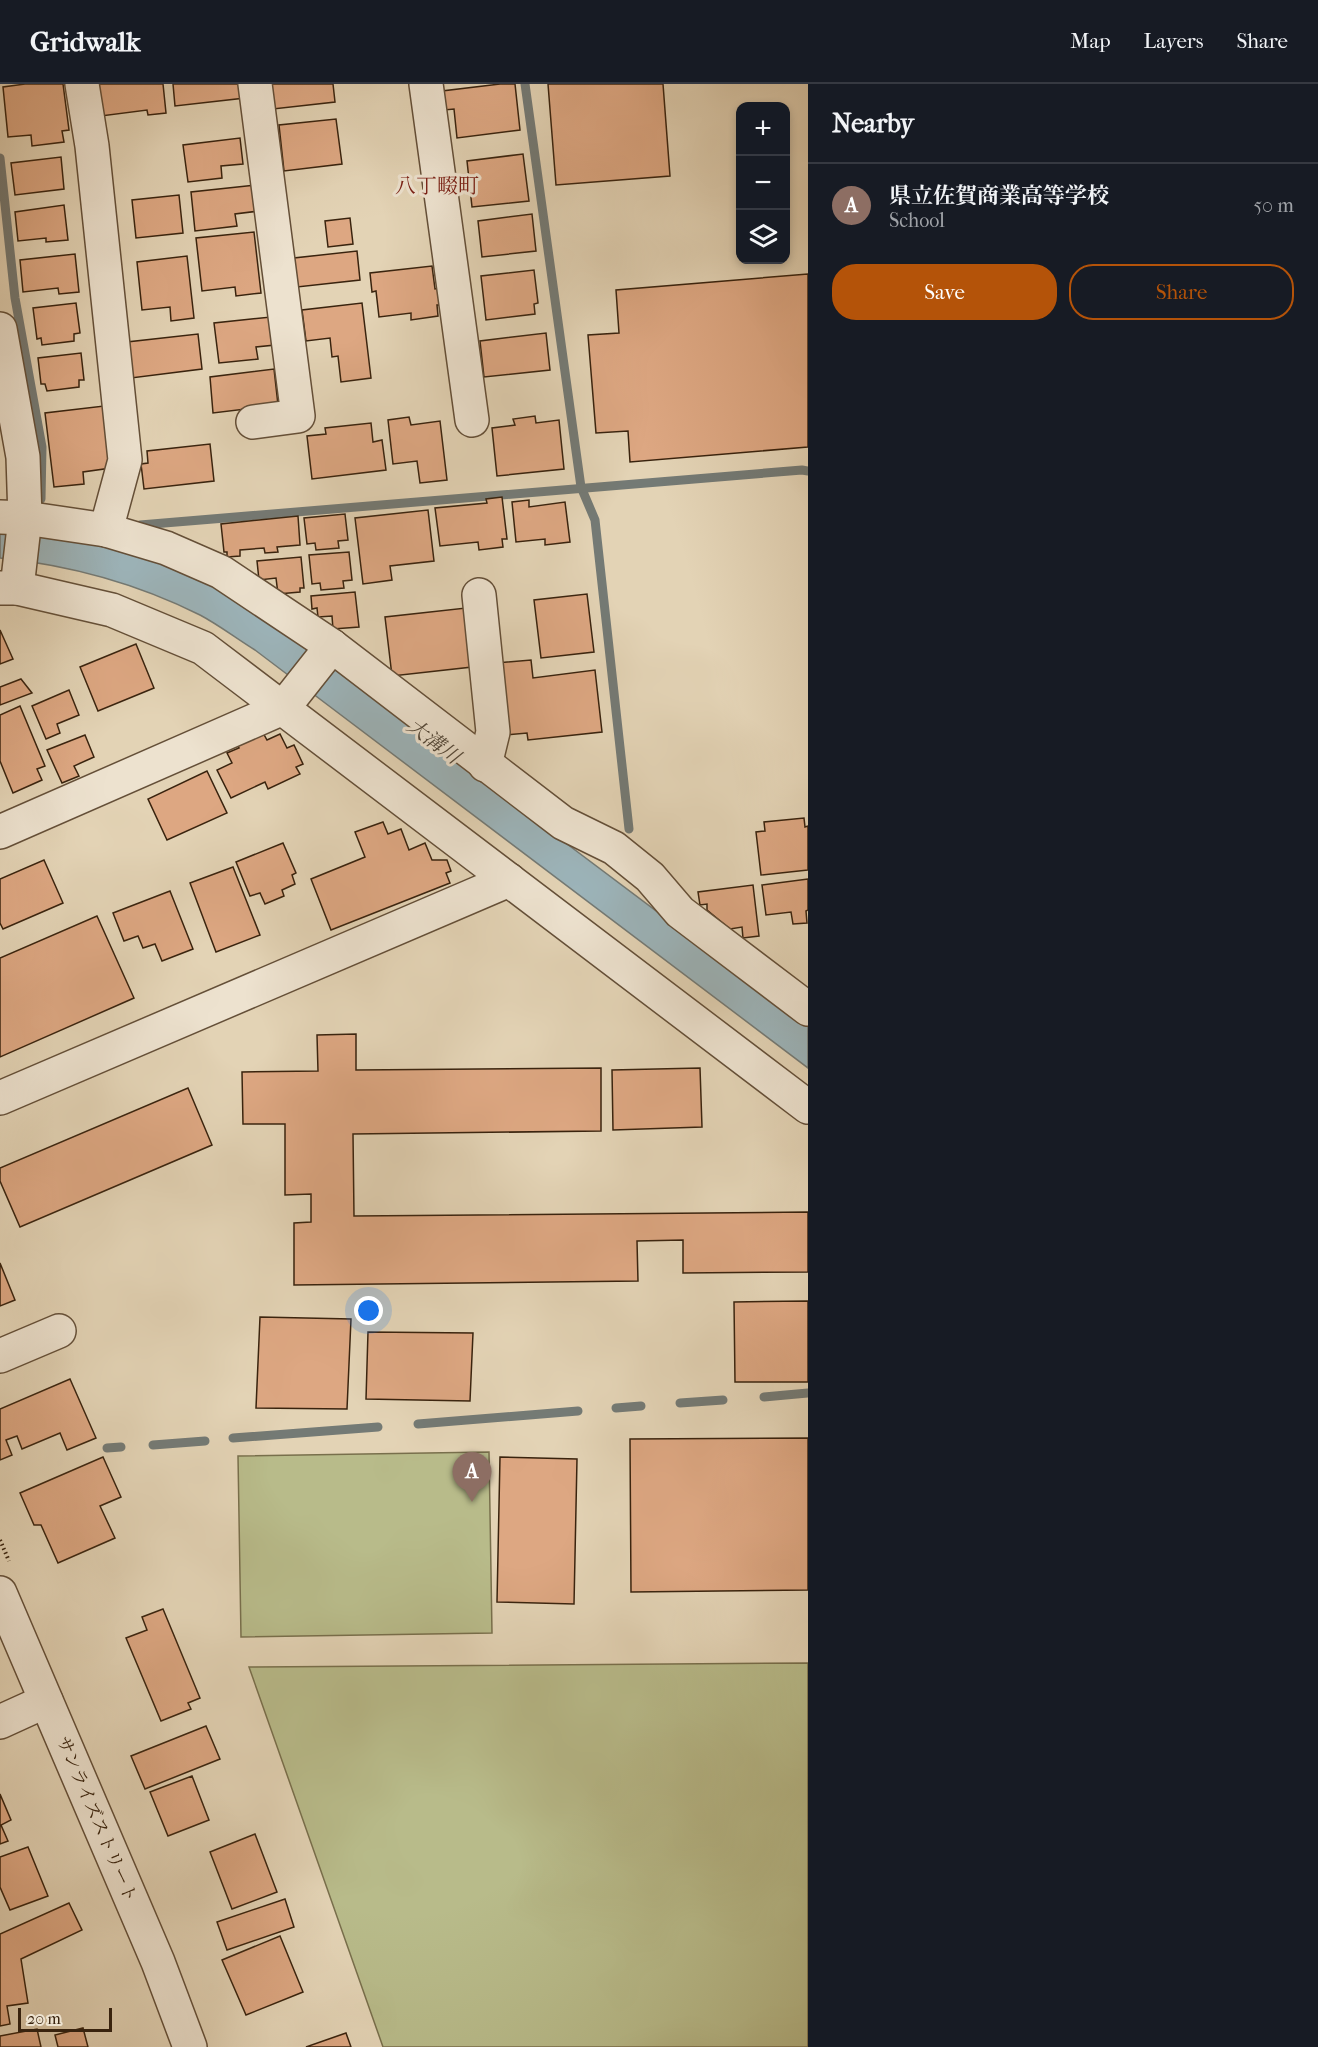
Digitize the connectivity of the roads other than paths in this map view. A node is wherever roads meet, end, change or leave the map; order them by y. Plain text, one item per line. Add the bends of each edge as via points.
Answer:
1 (82, 84) edge
2 (255, 84) edge
3 (426, 84) edge
4 (0, 329) edge
5 (472, 420) dead end
6 (253, 422) dead end
7 (12, 518) edge
8 (106, 530) junction
9 (12, 582) edge
10 (479, 595) dead end
11 (332, 646) junction
12 (289, 700) junction
13 (485, 765) junction
14 (0, 832) edge
15 (509, 880) junction
16 (808, 1009) edge
17 (0, 1098) edge
18 (808, 1107) edge
19 (59, 1331) dead end
20 (0, 1356) edge
21 (0, 1593) edge
22 (46, 1701) junction
23 (0, 1722) edge
24 (190, 2047) edge

1 - 8 street via 125,460
2 - 6 street via 298,416
3 - 5 street
4 - 7 street via 23,457
7 - 8 street
7 - 9 street
8 - 11 street via 166,548 221,572
9 - 12 street via 112,610 203,648
10 - 13 street via 493,732
11 - 12 street
11 - 13 street
12 - 14 street
12 - 15 street
13 - 16 street via 563,823 614,848 650,877 680,912
15 - 17 street
15 - 18 street
19 - 20 street
21 - 22 street, サンライズストリート
22 - 23 street
22 - 24 street, サンライズストリート via 158,1962

